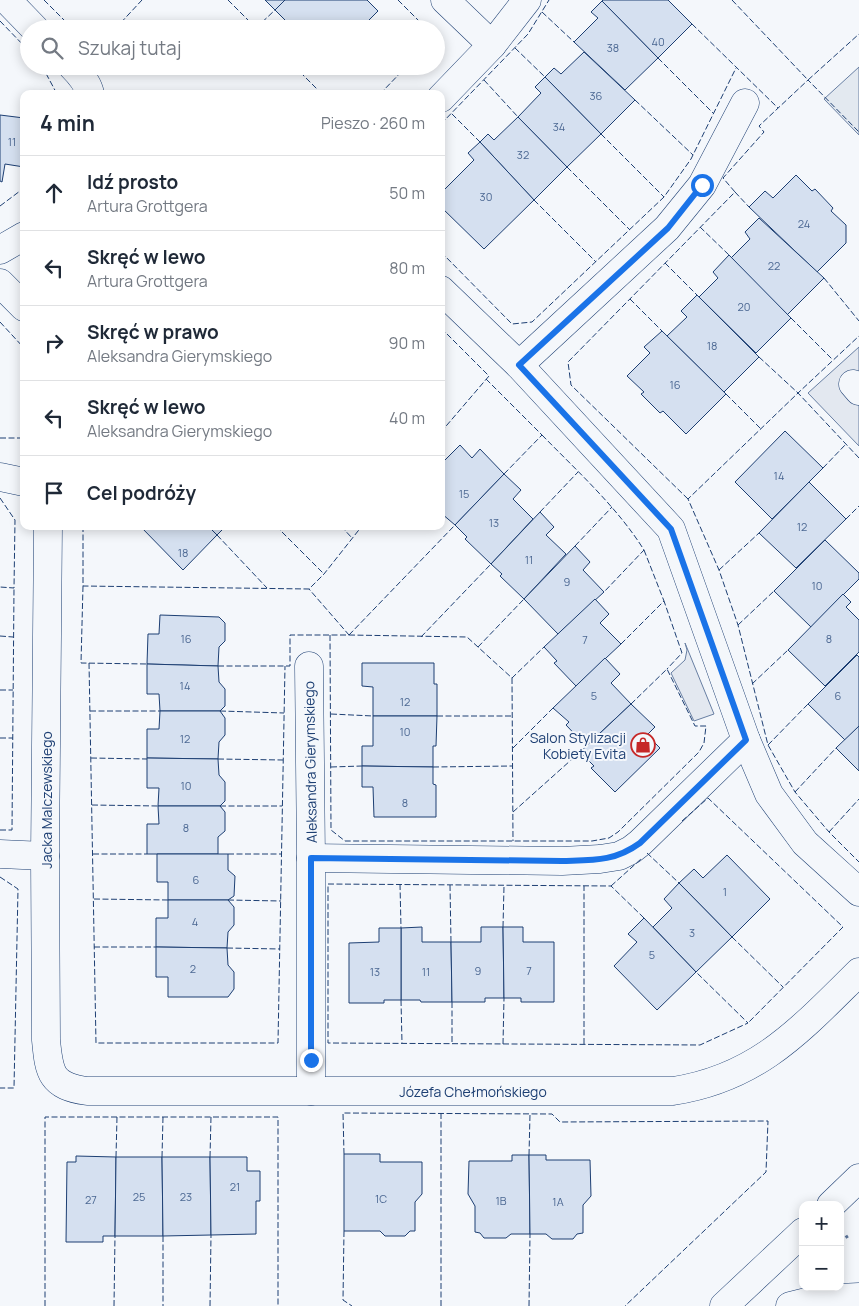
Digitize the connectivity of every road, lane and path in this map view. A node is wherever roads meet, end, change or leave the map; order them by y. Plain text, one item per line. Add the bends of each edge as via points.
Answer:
1 (7, 0) edge
2 (445, 0) edge
3 (527, 0) edge
4 (26, 20) edge
5 (492, 45) junction
6 (80, 75) edge
7 (89, 90) edge
8 (445, 94) edge
9 (745, 103) dead end
10 (20, 238) edge
11 (0, 250) edge
12 (0, 283) edge
13 (445, 294) edge
14 (20, 303) edge
15 (519, 365) junction
16 (0, 478) edge
17 (20, 481) edge
18 (48, 530) edge
19 (309, 666) dead end
20 (746, 740) junction
21 (0, 854) edge
22 (45, 856) junction
23 (311, 858) junction
24 (859, 892) edge
25 (859, 972) edge
26 (52, 1074) joint
27 (311, 1091) junction
28 (859, 1178) edge
29 (835, 1201) edge
30 (799, 1236) edge
31 (859, 1297) edge
32 (727, 1306) edge
33 (790, 1306) edge

1 - 4 street
2 - 5 street
3 - 5 street
5 - 8 street
6 - 7 street
9 - 15 street via 702,185 668,228
10 - 11 street
12 - 14 street
13 - 15 street
15 - 20 street via 671,529
16 - 17 street
18 - 22 street, Jacka Malczewskiego
19 - 23 street, Aleksandra Gierymskiego
20 - 23 street, Aleksandra Gierymskiego via 640,843 619,856 562,861
20 - 24 street via 770,794 788,821 805,843
21 - 22 street
22 - 26 street, Jacka Malczewskiego via 46,1040
23 - 27 street, Aleksandra Gierymskiego
25 - 27 street, Józefa Chełmońskiego via 799,1030 761,1060 718,1081 693,1088 672,1092
26 - 27 street, Józefa Chełmońskiego via 70,1088 87,1091
28 - 29 street
30 - 32 street
31 - 33 street via 818,1299

